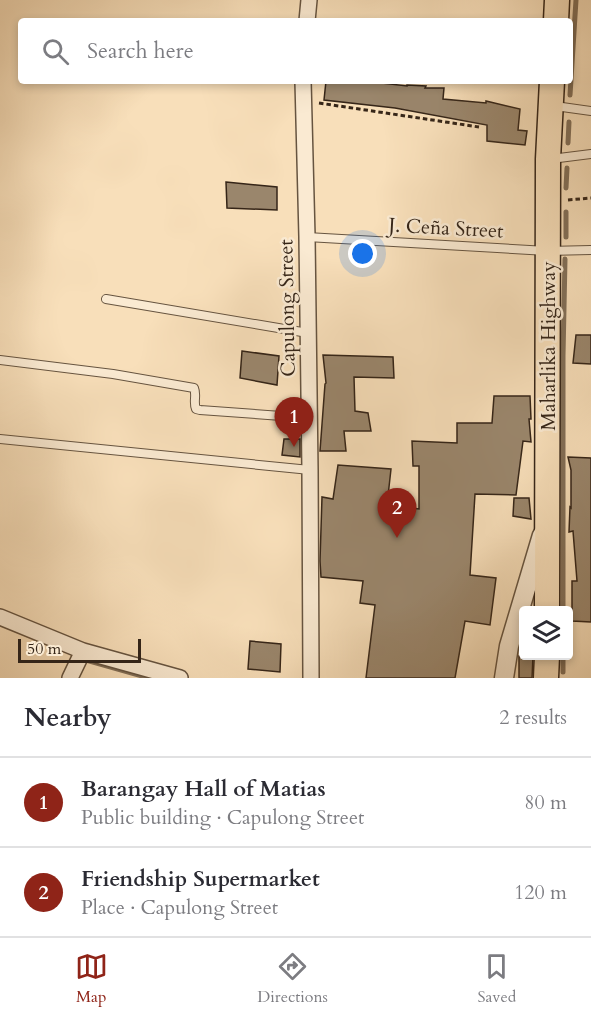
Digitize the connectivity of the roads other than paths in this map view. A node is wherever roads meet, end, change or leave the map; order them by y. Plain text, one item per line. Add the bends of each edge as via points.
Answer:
1 (309, 0) edge
2 (557, 0) edge
3 (307, 18) edge
4 (556, 18) edge
5 (303, 84) edge
6 (552, 84) edge
7 (550, 106) junction
8 (591, 111) edge
9 (591, 154) edge
10 (548, 159) junction
11 (307, 237) junction
12 (591, 250) edge
13 (547, 251) junction
14 (106, 299) dead end
15 (308, 333) junction
16 (0, 360) edge
17 (309, 418) junction
18 (0, 439) edge
19 (310, 470) junction
20 (548, 516) junction
21 (547, 606) edge
22 (0, 617) edge
23 (83, 651) junction
24 (547, 660) edge
25 (70, 678) edge
26 (180, 678) edge
27 (311, 678) edge
28 (504, 678) edge
29 (546, 678) edge

1 - 3 street
2 - 4 main road
5 - 11 street, Capulong Street
6 - 7 main road, Maharlika Highway
7 - 8 lane
7 - 10 main road, Maharlika Highway
9 - 10 lane
10 - 13 main road, Maharlika Highway
11 - 13 lane, J. Ceña Street
11 - 15 street, Capulong Street
12 - 13 lane, J. Ceña Street
13 - 20 main road, Maharlika Highway
14 - 15 lane
15 - 17 street, Capulong Street
16 - 17 lane via 194,388 195,406 200,410
17 - 19 street, Capulong Street
18 - 19 lane
19 - 27 street, Capulong Street
20 - 21 main road, Maharlika Highway
20 - 28 street via 509,646
22 - 23 street
23 - 25 street
23 - 26 street
24 - 29 main road

